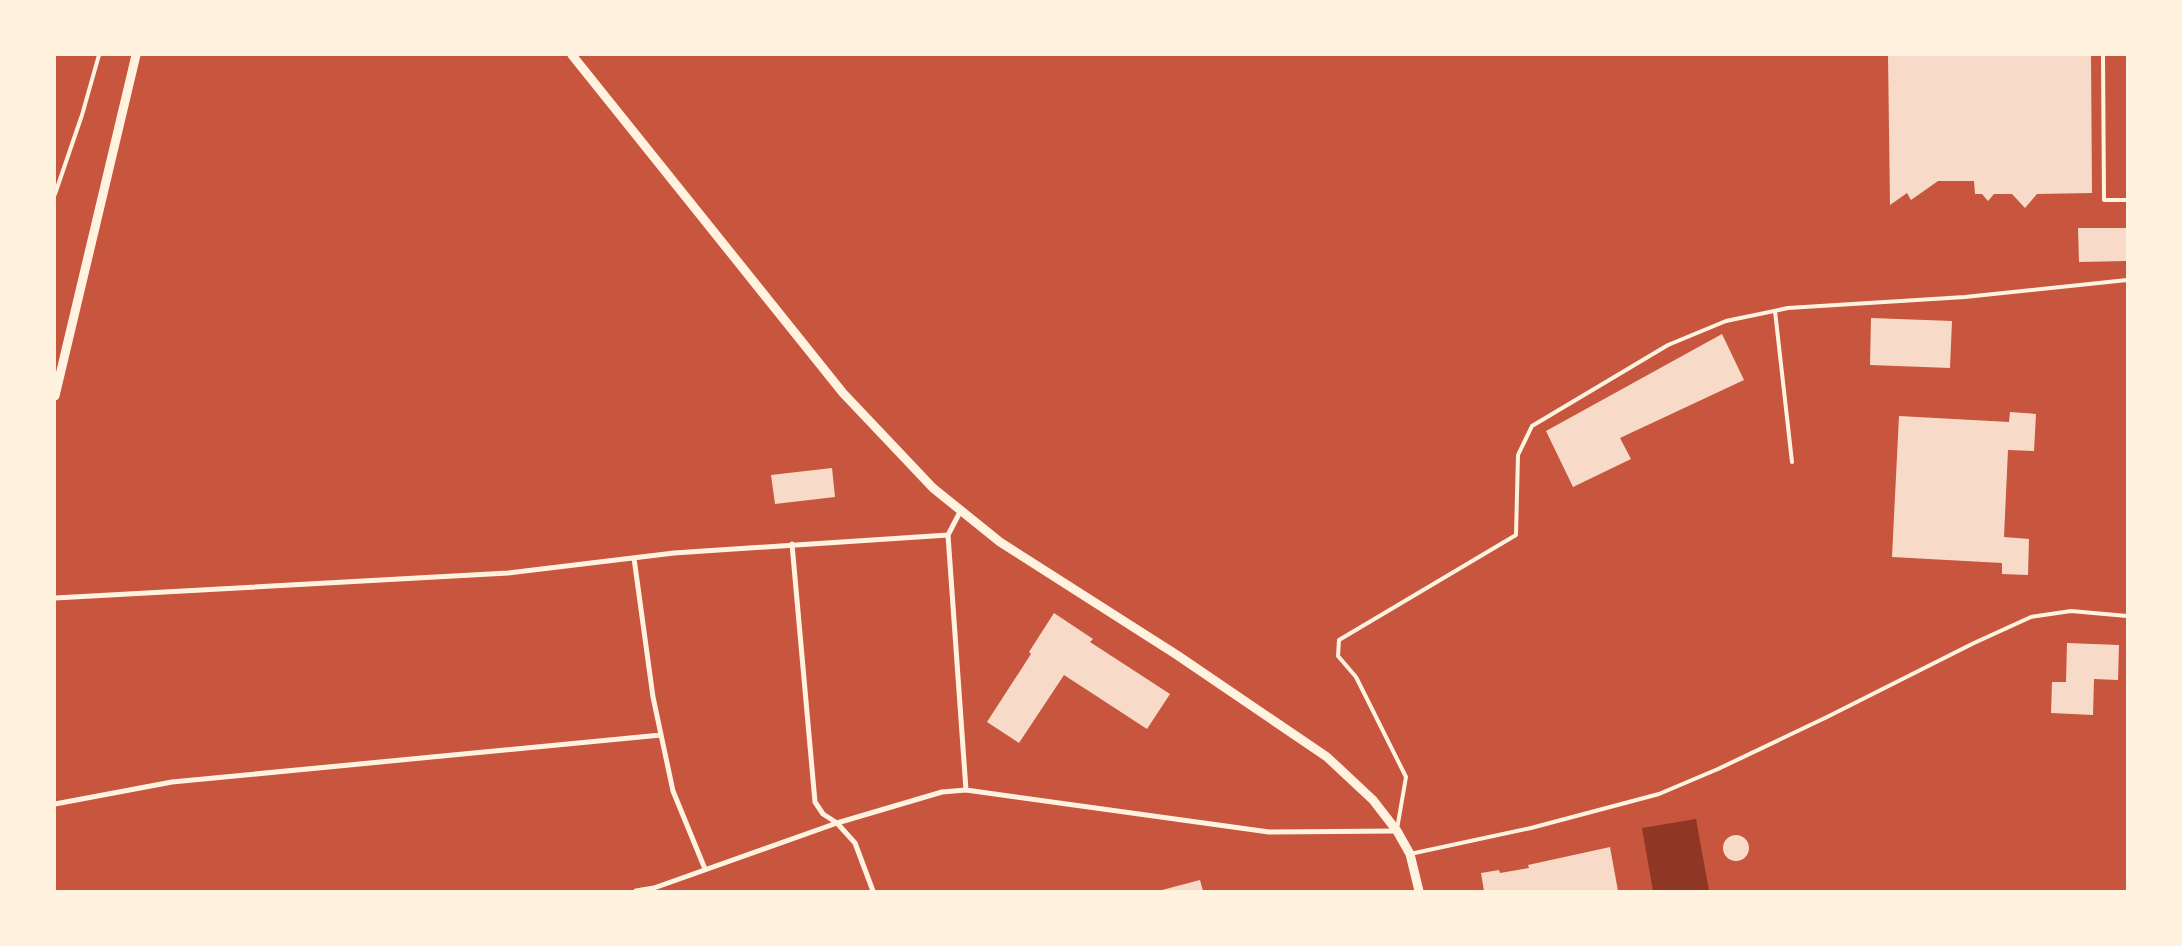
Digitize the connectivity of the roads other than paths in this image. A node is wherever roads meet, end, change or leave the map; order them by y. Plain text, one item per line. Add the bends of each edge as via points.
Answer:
1 (99, 55) edge
2 (136, 55) edge
3 (572, 55) edge
4 (2102, 55) edge
5 (55, 194) edge
6 (2127, 200) edge
7 (2127, 280) edge
8 (1775, 311) junction
9 (55, 396) edge
10 (1792, 462) dead end
11 (960, 512) junction
12 (948, 535) junction
13 (792, 544) junction
14 (634, 558) junction
15 (55, 598) edge
16 (2127, 616) edge
17 (661, 735) junction
18 (966, 790) junction
19 (55, 804) edge
20 (837, 823) junction
21 (1397, 831) junction
22 (1410, 854) junction
23 (705, 869) junction
24 (654, 890) edge
25 (636, 891) edge
26 (873, 891) edge
27 (1419, 891) edge

1 - 5 lane
2 - 9 street
3 - 11 street via 843,393 920,475
4 - 6 lane via 2104,200
7 - 8 lane via 1965,297
8 - 10 lane
8 - 21 lane via 1726,321 1668,345 1532,426 1518,455 1516,535 1339,640 1338,656 1356,677 1406,777
11 - 12 street
11 - 21 street via 1000,542 1177,655 1327,757 1373,800
12 - 13 street
12 - 18 street
13 - 14 street
13 - 20 street via 815,802
14 - 15 street via 508,573
14 - 17 street
16 - 22 lane via 2071,612 2031,617 1718,769 1659,794 1531,828
17 - 19 street via 172,782
17 - 23 street via 673,792
18 - 20 street via 942,792
18 - 21 street via 1269,832
20 - 23 street
20 - 26 street via 855,843
21 - 22 street
22 - 27 street
23 - 24 street
24 - 25 street

